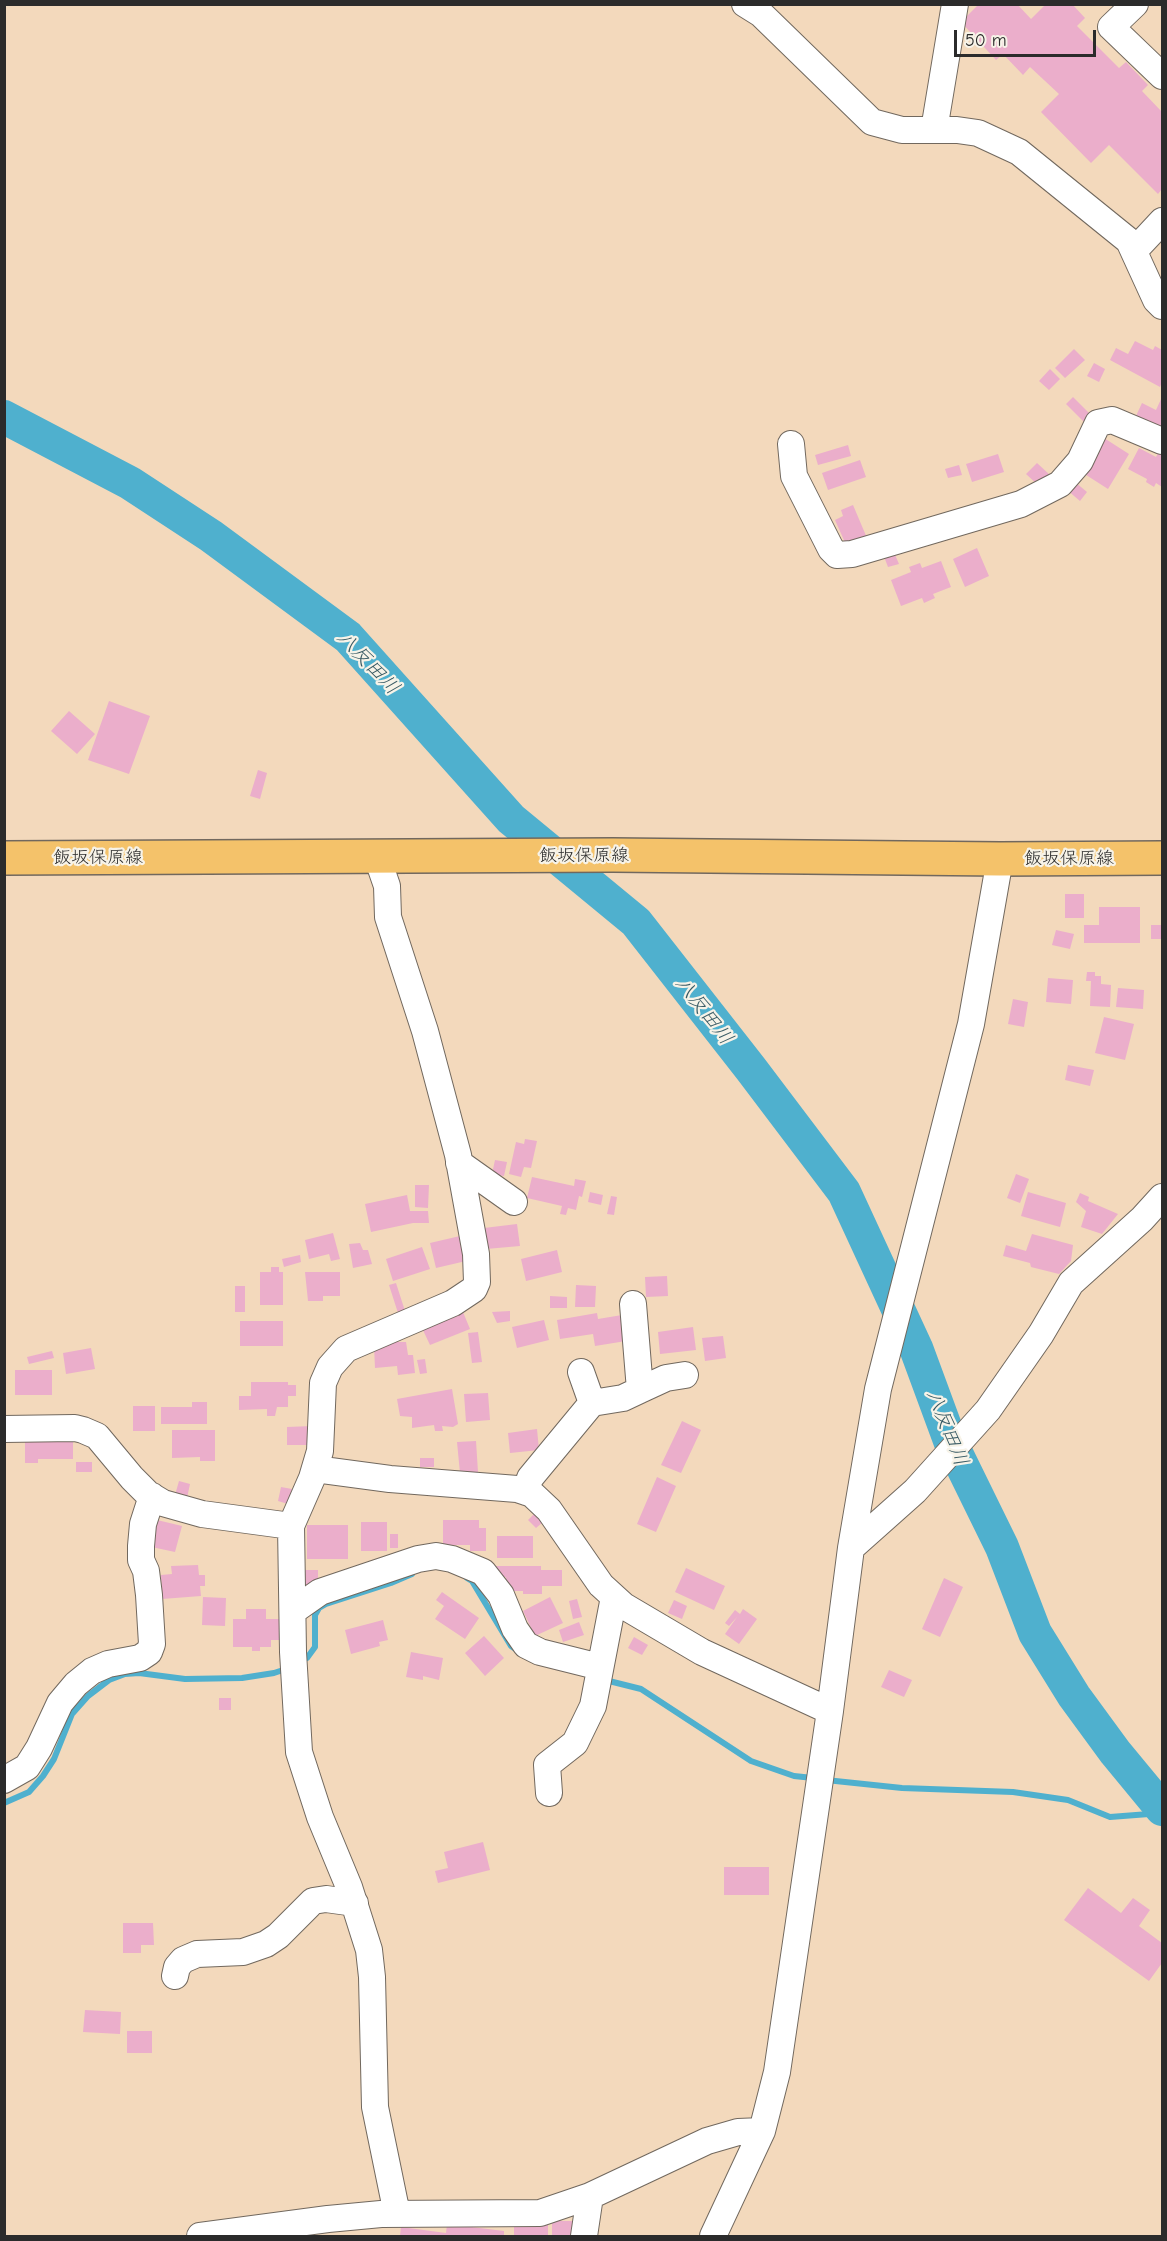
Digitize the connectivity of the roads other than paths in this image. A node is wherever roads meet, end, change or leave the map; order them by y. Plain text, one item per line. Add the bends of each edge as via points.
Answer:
1 (745, 4) edge
2 (956, 4) edge
3 (1135, 4) edge
4 (1162, 76) edge
5 (934, 130) junction
6 (1162, 221) edge
7 (1134, 251) junction
8 (1162, 306) edge
9 (1162, 441) edge
10 (791, 444) dead end
11 (377, 857) junction
12 (4, 858) edge
13 (1162, 858) edge
14 (1000, 859) junction
15 (459, 1163) junction
16 (514, 1202) dead end
17 (1158, 1209) edge
18 (633, 1304) dead end
19 (582, 1372) dead end
20 (685, 1375) dead end
21 (640, 1390) junction
22 (592, 1402) junction
23 (4, 1429) edge
24 (315, 1469) junction
25 (526, 1492) junction
26 (152, 1496) junction
27 (291, 1526) junction
28 (851, 1548) junction
29 (614, 1597) junction
30 (293, 1611) junction
31 (599, 1676) junction
32 (830, 1711) junction
33 (4, 1780) edge
34 (549, 1792) dead end
35 (355, 1903) junction
36 (176, 1976) dead end
37 (762, 2131) junction
38 (590, 2196) junction
39 (397, 2214) junction
40 (200, 2236) edge
41 (584, 2236) edge
42 (713, 2236) edge

1 - 5 street via 761,14 872,122 902,130
2 - 5 street
3 - 4 street via 1111,27
5 - 7 street via 978,133 1019,152 1129,241
6 - 7 street
7 - 8 street
9 - 10 street via 1112,420 1098,423 1080,461 1060,484 1021,504 852,554 837,555 794,476
11 - 12 main road, 飯坂保原線
11 - 14 main road, 飯坂保原線
11 - 15 street via 387,886 388,916 425,1031
13 - 14 main road, 飯坂保原線
14 - 28 street via 971,1024 878,1389
15 - 16 street
15 - 24 street via 476,1254 474,1289 453,1303 346,1349 338,1356 323,1383 322,1435
17 - 28 street via 1071,1283 988,1410 915,1491
18 - 21 street
19 - 22 street
20 - 21 street via 666,1378
21 - 22 street via 623,1398
22 - 25 street via 530,1478
23 - 26 street via 84,1430 97,1436
24 - 25 street
24 - 27 street
25 - 29 street via 549,1510 601,1585
26 - 27 street via 202,1514
26 - 33 street via 141,1546 149,1595 149,1652 92,1671 76,1684 60,1703 27,1767
27 - 30 street
28 - 32 street
29 - 31 street
29 - 32 street via 702,1652
30 - 31 street via 320,1592 350,1581 418,1559 444,1558 483,1572 501,1595 526,1645
30 - 35 street via 299,1752
31 - 34 street via 593,1706 575,1743 547,1765
32 - 37 street via 777,2072
35 - 36 street via 326,1899 313,1902 266,1944 243,1952 197,1954 183,1960
35 - 39 street via 371,1968 375,2107
37 - 38 street via 738,2132 707,2141
37 - 42 street
38 - 39 street via 540,2213
38 - 41 street
39 - 40 street

